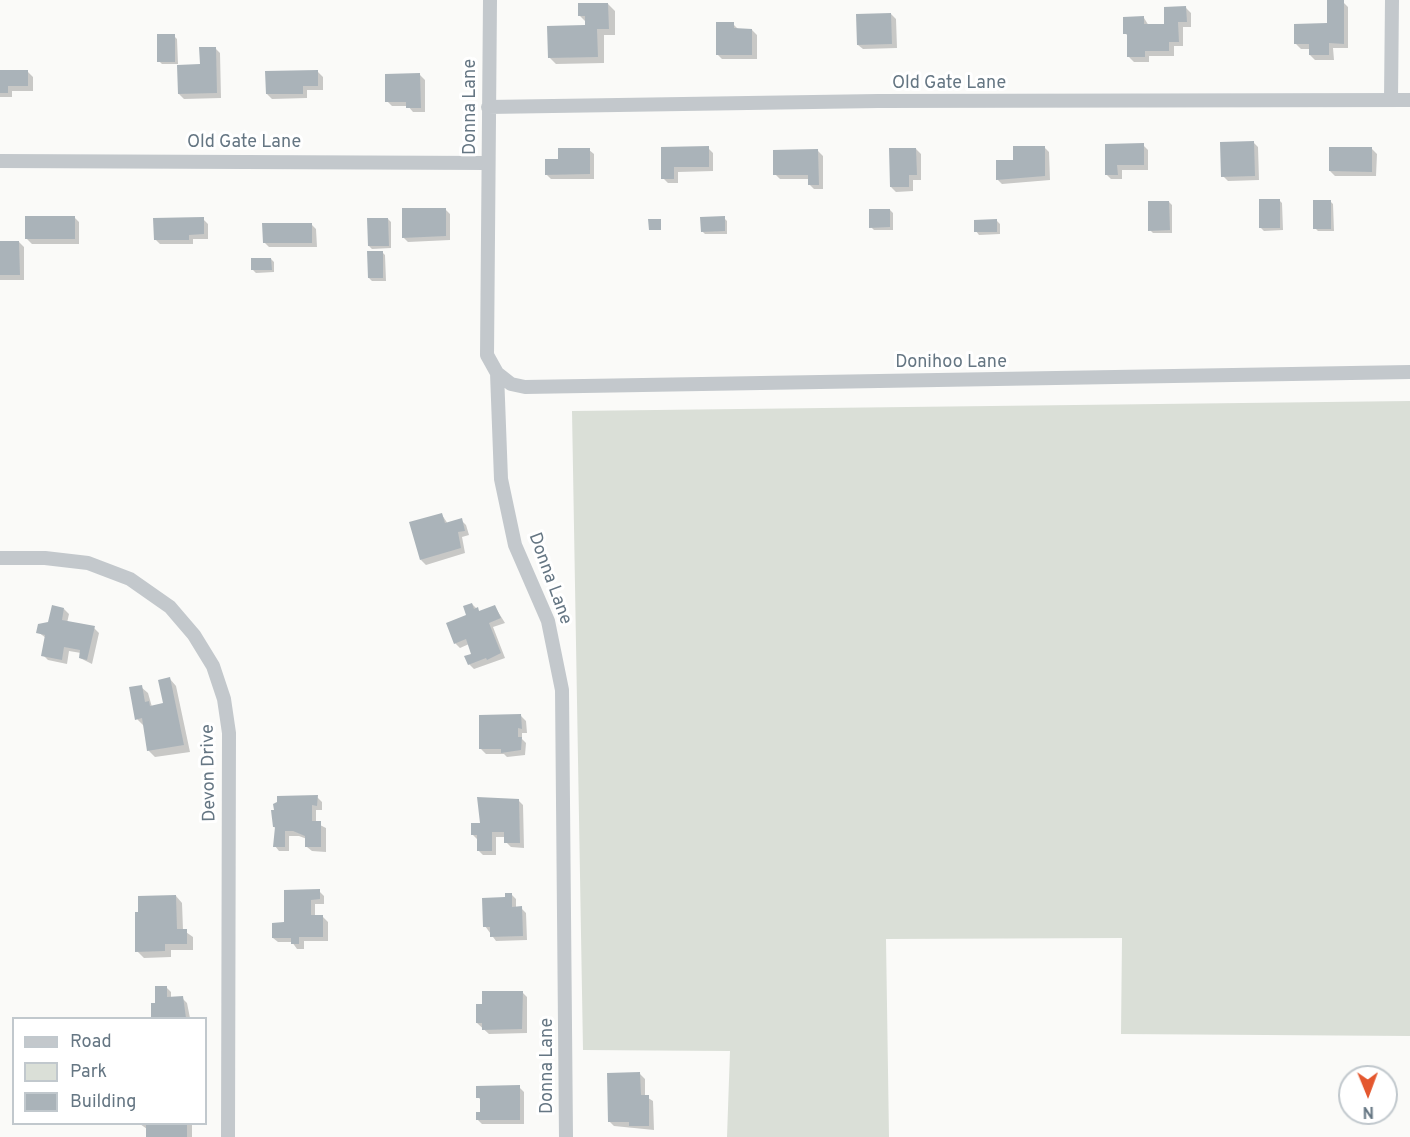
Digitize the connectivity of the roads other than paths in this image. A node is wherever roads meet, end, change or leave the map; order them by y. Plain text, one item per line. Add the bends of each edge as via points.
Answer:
1 (490, 0) edge
2 (1392, 0) edge
3 (1391, 99) junction
4 (1410, 100) edge
5 (488, 107) junction
6 (0, 161) edge
7 (488, 163) junction
8 (1410, 372) edge
9 (497, 373) junction
10 (0, 558) edge
11 (228, 1137) edge
12 (566, 1137) edge

1 - 5 street, Donna Lane
2 - 3 street
3 - 4 street, Old Gate Lane
3 - 5 street, Old Gate Lane
5 - 7 street, Donna Lane
6 - 7 street, Old Gate Lane
7 - 9 street, Donna Lane via 487,355
8 - 9 street, Donihoo Lane via 525,387 511,384
9 - 12 street, Donna Lane via 501,479 515,545 548,621 562,690
10 - 11 street, Devon Drive via 88,563 130,579 170,607 213,666 224,699 229,733

